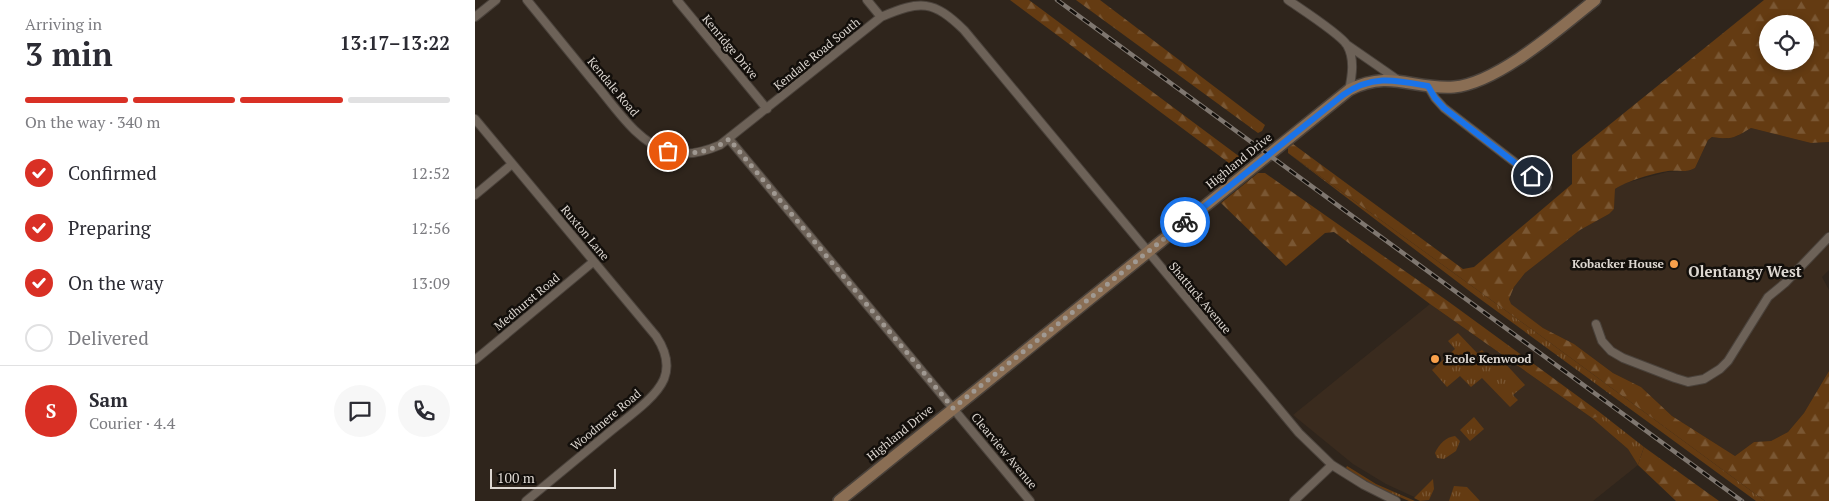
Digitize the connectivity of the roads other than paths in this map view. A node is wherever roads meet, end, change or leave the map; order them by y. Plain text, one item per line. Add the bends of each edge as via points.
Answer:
1 (497, 0) edge
2 (527, 0) edge
3 (677, 0) edge
4 (867, 0) edge
5 (1288, 0) edge
6 (1304, 0) edge
7 (1595, 0) edge
8 (925, 2) joint
9 (1303, 10) junction
10 (475, 17) edge
11 (881, 17) junction
12 (1346, 44) junction
13 (1399, 80) junction
14 (1428, 86) junction
15 (1349, 90) junction
16 (767, 109) junction
17 (475, 119) edge
18 (729, 139) junction
19 (512, 164) junction
20 (1547, 187) dead end
21 (475, 195) edge
22 (1829, 237) edge
23 (1148, 252) junction
24 (593, 262) junction
25 (1596, 324) dead end
26 (475, 360) edge
27 (667, 368) joint
28 (953, 408) junction
29 (1332, 465) junction
30 (526, 501) edge
31 (839, 501) edge
32 (1030, 501) edge
33 (1294, 501) edge
34 (1396, 501) edge

1 - 10 street
2 - 18 street, Kendale Road via 631,125 654,145 683,154 714,148
3 - 16 street, Kenridge Drive
4 - 11 street
5 - 9 street
6 - 9 street
7 - 14 street, Highland Drive via 1496,73 1456,86
8 - 11 street, Kendale Road South via 901,5
8 - 23 street, Shattuck Avenue via 947,13 964,30
9 - 12 street
11 - 16 street, Kendale Road South
12 - 13 street
12 - 15 street via 1351,58
13 - 14 street, Highland Drive
13 - 15 street, Highland Drive via 1373,81
14 - 20 street via 1444,108
15 - 23 street, Highland Drive
16 - 18 street, Kendale Road South
17 - 19 street, Ruxton Lane
18 - 28 street, Clearview Avenue
19 - 21 street
19 - 24 street, Ruxton Lane
22 - 25 street via 1769,297 1728,361 1704,379 1688,382 1623,358 1607,348
23 - 28 street, Highland Drive
23 - 29 street, Shattuck Avenue via 1290,424
24 - 26 street, Medhurst Road
24 - 27 street, Ruxton Lane via 655,336
27 - 30 street, Woodmere Road via 657,391
28 - 31 street, Highland Drive
28 - 32 street, Clearview Avenue
29 - 33 street
29 - 34 street, Shattuck Avenue

